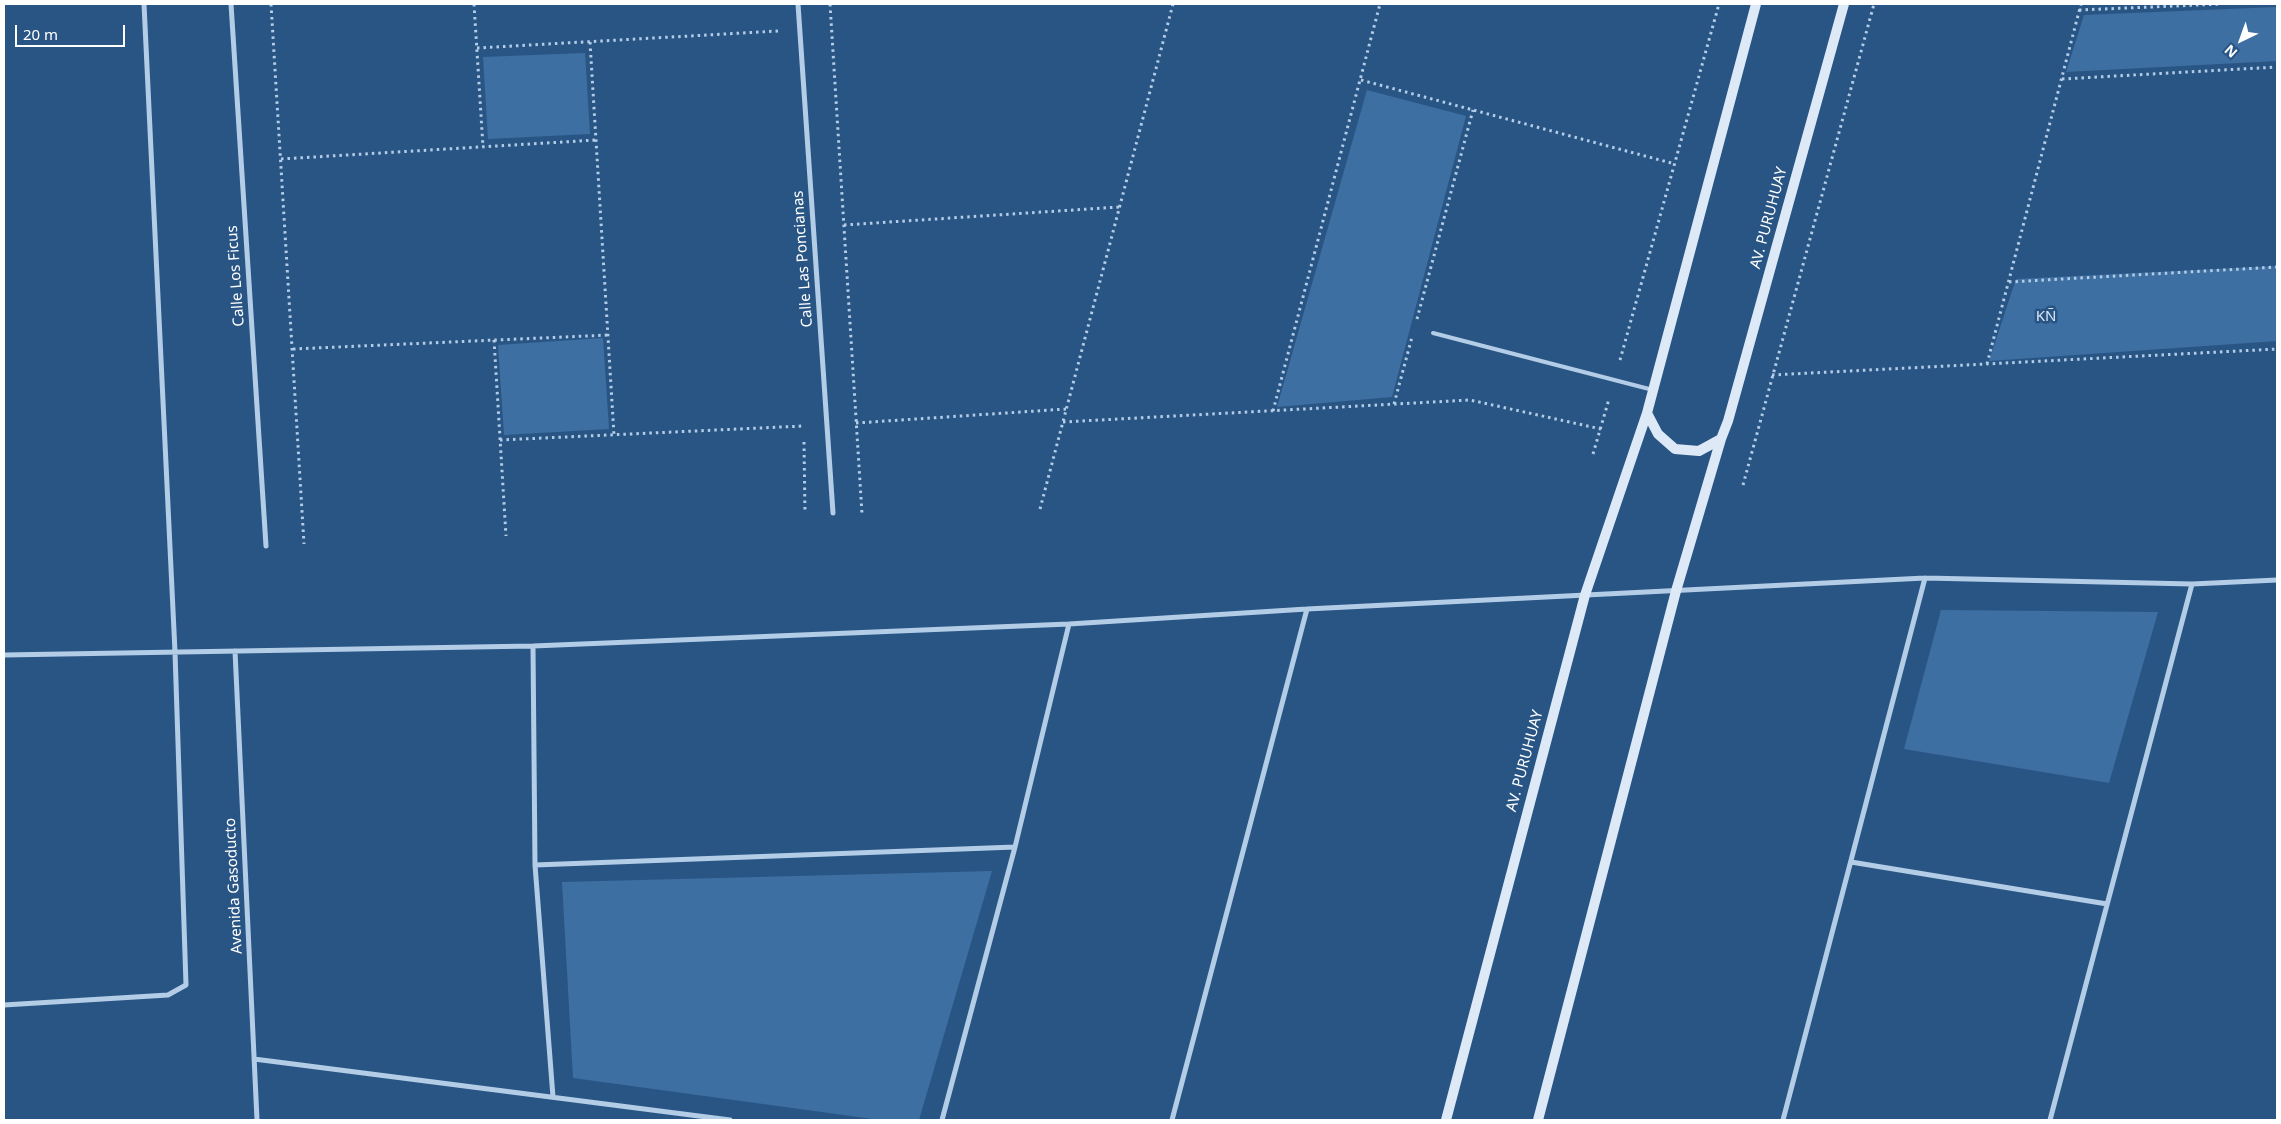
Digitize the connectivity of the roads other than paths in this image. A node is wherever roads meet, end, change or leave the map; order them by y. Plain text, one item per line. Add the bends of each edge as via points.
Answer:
1 (144, 4) edge
2 (231, 4) edge
3 (798, 4) edge
4 (1756, 4) edge
5 (1844, 4) edge
6 (1433, 333) dead end
7 (1653, 390) junction
8 (1647, 413) junction
9 (1721, 439) junction
10 (833, 513) dead end
11 (266, 546) dead end
12 (1925, 578) junction
13 (2277, 580) edge
14 (2192, 584) junction
15 (1676, 591) junction
16 (1585, 595) junction
17 (1307, 609) junction
18 (1069, 624) junction
19 (533, 646) junction
20 (235, 651) junction
21 (175, 652) junction
22 (4, 656) edge
23 (1015, 847) junction
24 (1850, 862) junction
25 (535, 865) junction
26 (2107, 904) junction
27 (4, 1004) edge
28 (254, 1059) junction
29 (553, 1097) junction
30 (257, 1120) edge
31 (730, 1120) edge
32 (942, 1120) edge
33 (1172, 1120) edge
34 (1446, 1120) edge
35 (1538, 1120) edge
36 (1783, 1120) edge
37 (2050, 1120) edge

1 - 21 street
2 - 11 street, Calle Los Ficus
3 - 10 street, Calle Las Poncianas
4 - 7 main road, AV. PURUHUAY
5 - 9 main road, AV. PURUHUAY
6 - 7 lane
7 - 8 main road, AV. PURUHUAY
8 - 9 main road via 1658,434 1675,449 1699,451
8 - 16 main road, AV. PURUHUAY
9 - 15 main road, AV. PURUHUAY
12 - 14 street
12 - 15 street
12 - 24 street
13 - 14 street
14 - 26 street
15 - 16 street
15 - 35 main road, AV. PURUHUAY
16 - 17 street
16 - 34 main road, AV. PURUHUAY
17 - 18 street
17 - 33 street
18 - 19 street
18 - 23 street
19 - 20 street
19 - 25 street
20 - 21 street
20 - 28 street, Avenida Gasoducto
21 - 22 street
21 - 27 street via 186,985 168,995
23 - 25 street
23 - 32 street
24 - 26 street
24 - 36 street
25 - 29 street
26 - 37 street
28 - 29 street
28 - 30 street, Avenida Gasoducto
29 - 31 street

